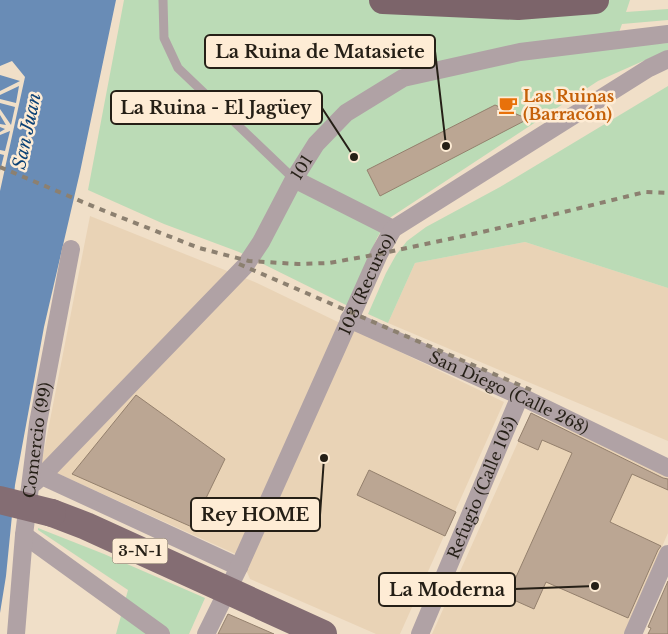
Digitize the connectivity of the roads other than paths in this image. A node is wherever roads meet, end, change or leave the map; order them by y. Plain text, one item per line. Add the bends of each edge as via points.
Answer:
1 (163, 0) edge
2 (383, 0) edge
3 (595, 0) edge
4 (668, 34) edge
5 (668, 59) edge
6 (294, 179) junction
7 (393, 229) junction
8 (71, 250) dead end
9 (350, 319) junction
10 (520, 396) junction
11 (668, 468) edge
12 (36, 481) junction
13 (0, 500) edge
14 (24, 535) junction
15 (668, 554) edge
16 (239, 567) junction
17 (227, 591) junction
18 (16, 634) edge
19 (161, 634) edge
20 (206, 634) edge
21 (323, 634) edge
22 (420, 634) edge
23 (633, 634) edge

1 - 6 lane via 164,38 178,68
2 - 3 highway via 518,6
4 - 6 street, 101 via 520,52 403,78 346,113 316,144
5 - 7 street, 103 (Recurso)
6 - 7 street
6 - 12 street, 101 via 245,266
7 - 9 street, 103 (Recurso)
8 - 12 street, Comercio (99) via 38,424
9 - 10 street, San Diego (Calle 268)
9 - 16 street, 103 (Recurso)
10 - 11 street, San Diego (Calle 268)
10 - 22 street, Refugio (Calle 105)
12 - 14 street, Comercio (99)
12 - 16 street
13 - 17 main road, 3-N-1, bridge via 86,526
14 - 18 street, Comercio (99)
14 - 19 street
15 - 23 street
16 - 17 street, 103 (Recurso)
17 - 20 street, 103 (Recurso)
17 - 21 main road, 3-N-1

